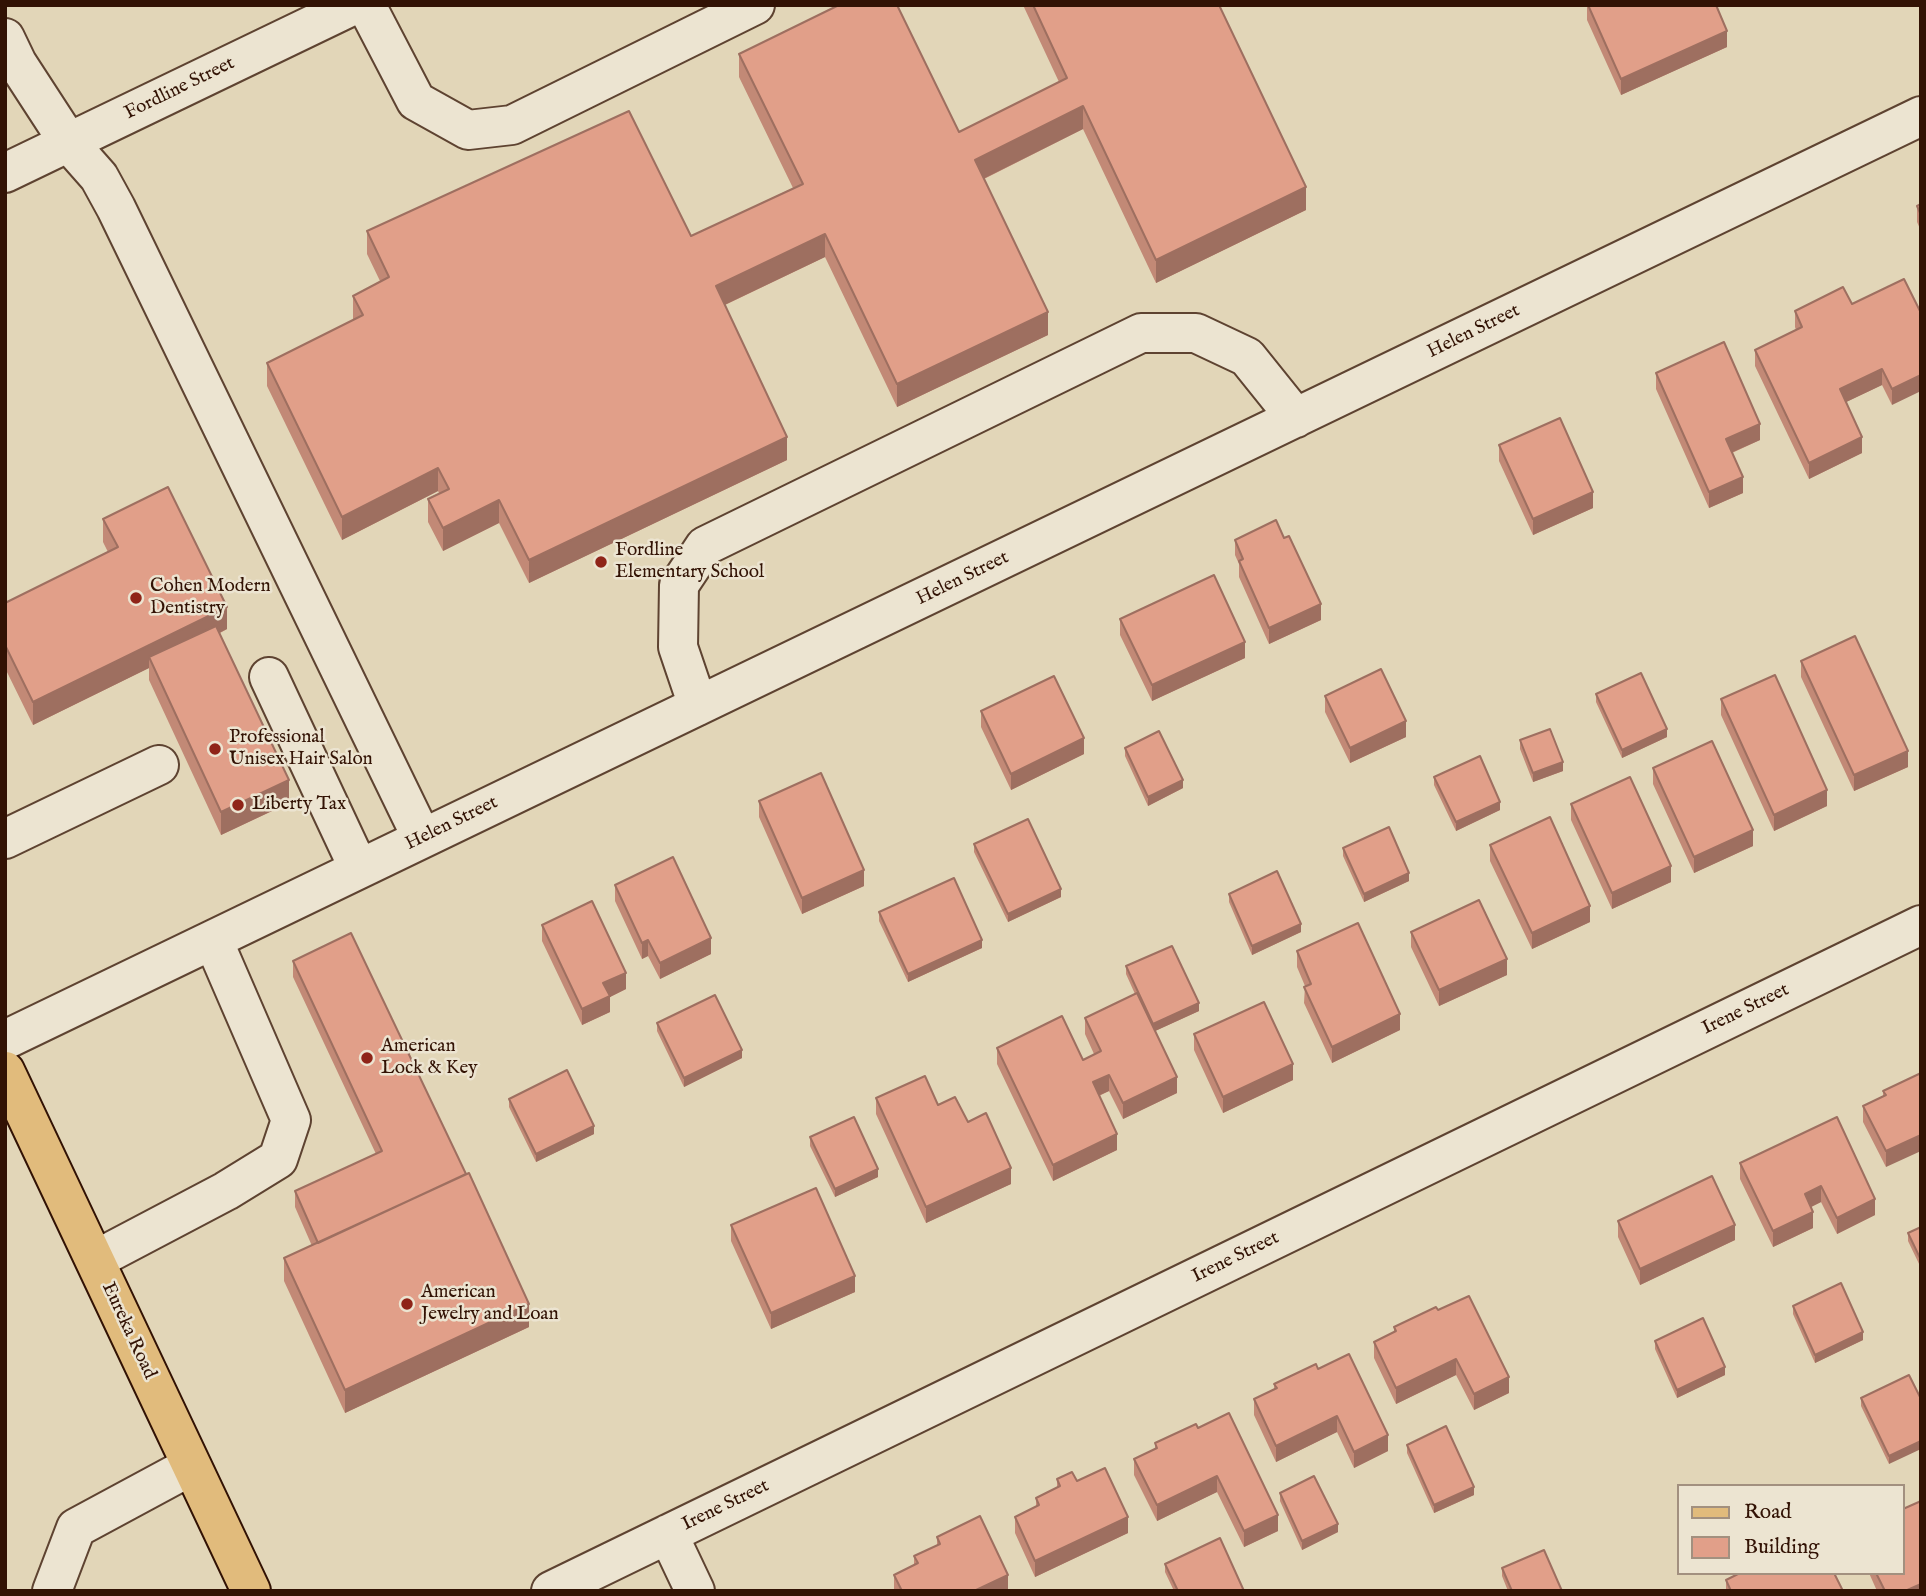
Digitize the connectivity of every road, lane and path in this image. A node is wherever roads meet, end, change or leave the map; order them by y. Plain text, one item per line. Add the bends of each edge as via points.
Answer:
1 (354, 5) edge
2 (366, 5) edge
3 (755, 5) edge
4 (5, 38) edge
5 (1921, 116) edge
6 (69, 143) junction
7 (5, 173) edge
8 (1296, 418) junction
9 (269, 677) dead end
10 (698, 706) junction
11 (159, 765) dead end
12 (422, 838) junction
13 (5, 839) edge
14 (359, 869) junction
15 (1921, 925) edge
16 (213, 940) junction
17 (5, 1040) edge
18 (5, 1071) edge
19 (95, 1260) junction
20 (191, 1466) junction
21 (668, 1534) junction
22 (52, 1591) edge
23 (251, 1591) edge
24 (551, 1591) edge
25 (695, 1591) edge

1 - 6 street, Fordline Street
2 - 3 street via 416,101 468,130 512,125
4 - 6 street
5 - 8 street, Helen Street
6 - 7 street, Fordline Street
6 - 12 street via 99,177 116,208
8 - 10 street, Helen Street
8 - 10 street via 1247,357 1196,333 1141,333 705,547 679,585 678,647
9 - 14 street
10 - 12 street, Helen Street
11 - 13 street
12 - 14 street, Helen Street
14 - 16 street, Helen Street
15 - 21 street, Irene Street
16 - 17 street, Helen Street
16 - 19 street via 291,1120 278,1160
18 - 19 main road, Eureka Road
19 - 20 main road, Eureka Road
20 - 22 street via 76,1528
20 - 23 main road, Eureka Road
21 - 24 street, Irene Street
21 - 25 street

